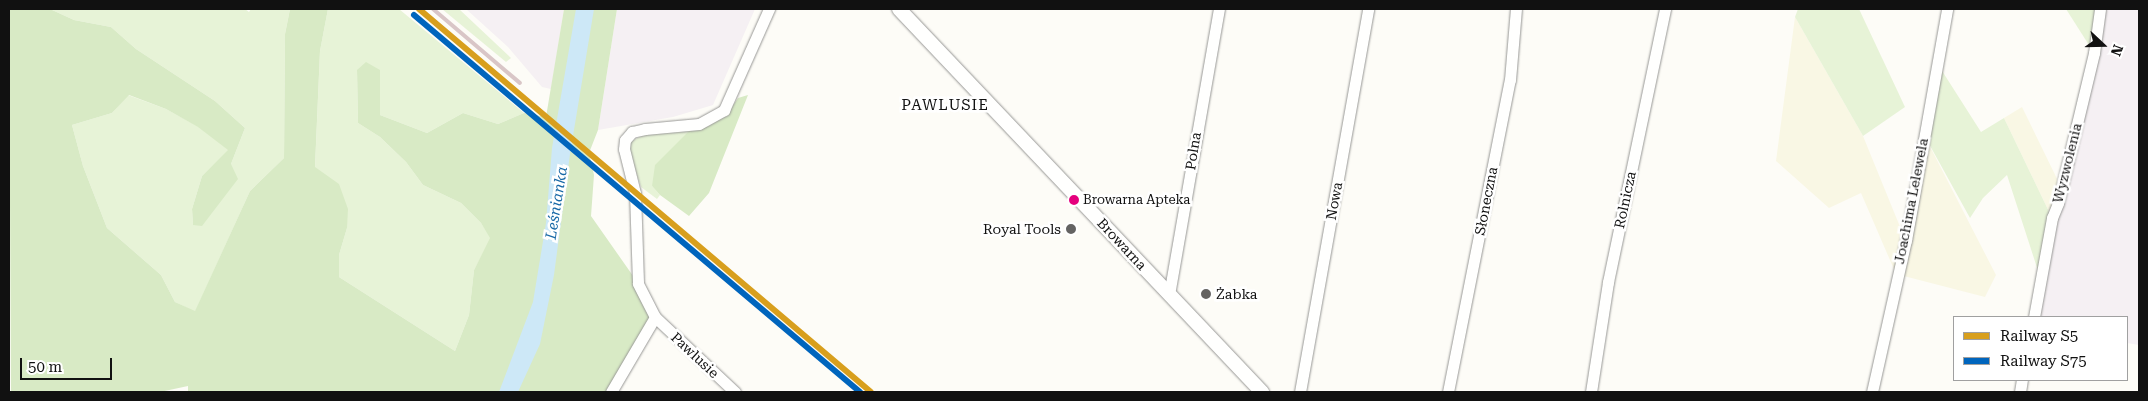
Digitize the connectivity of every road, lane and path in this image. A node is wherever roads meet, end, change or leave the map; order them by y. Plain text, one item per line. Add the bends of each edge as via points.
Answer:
1 (769, 9) edge
2 (899, 9) edge
3 (1219, 9) edge
4 (1368, 9) edge
5 (1516, 9) edge
6 (1665, 9) edge
7 (1948, 9) edge
8 (2100, 9) edge
9 (1169, 295) junction
10 (2034, 316) edge
11 (655, 317) junction
12 (611, 392) edge
13 (735, 392) edge
14 (1262, 392) edge
15 (1300, 392) edge
16 (1448, 392) edge
17 (1591, 392) edge
18 (1872, 392) edge

1 - 11 street via 724,110 698,124 645,129 632,132 625,140 624,149 635,192 638,283
2 - 9 street, Browarna
3 - 9 street, Polna
4 - 15 street, Nowa
5 - 16 street, Słoneczna via 1510,80
6 - 17 street, Rolnicza via 1608,282
7 - 18 street, Joachima Lelewela via 1906,240
8 - 10 street, Wyzwolenia via 2094,53 2052,218
9 - 14 street, Browarna
11 - 12 street
11 - 13 street, Pawlusie

